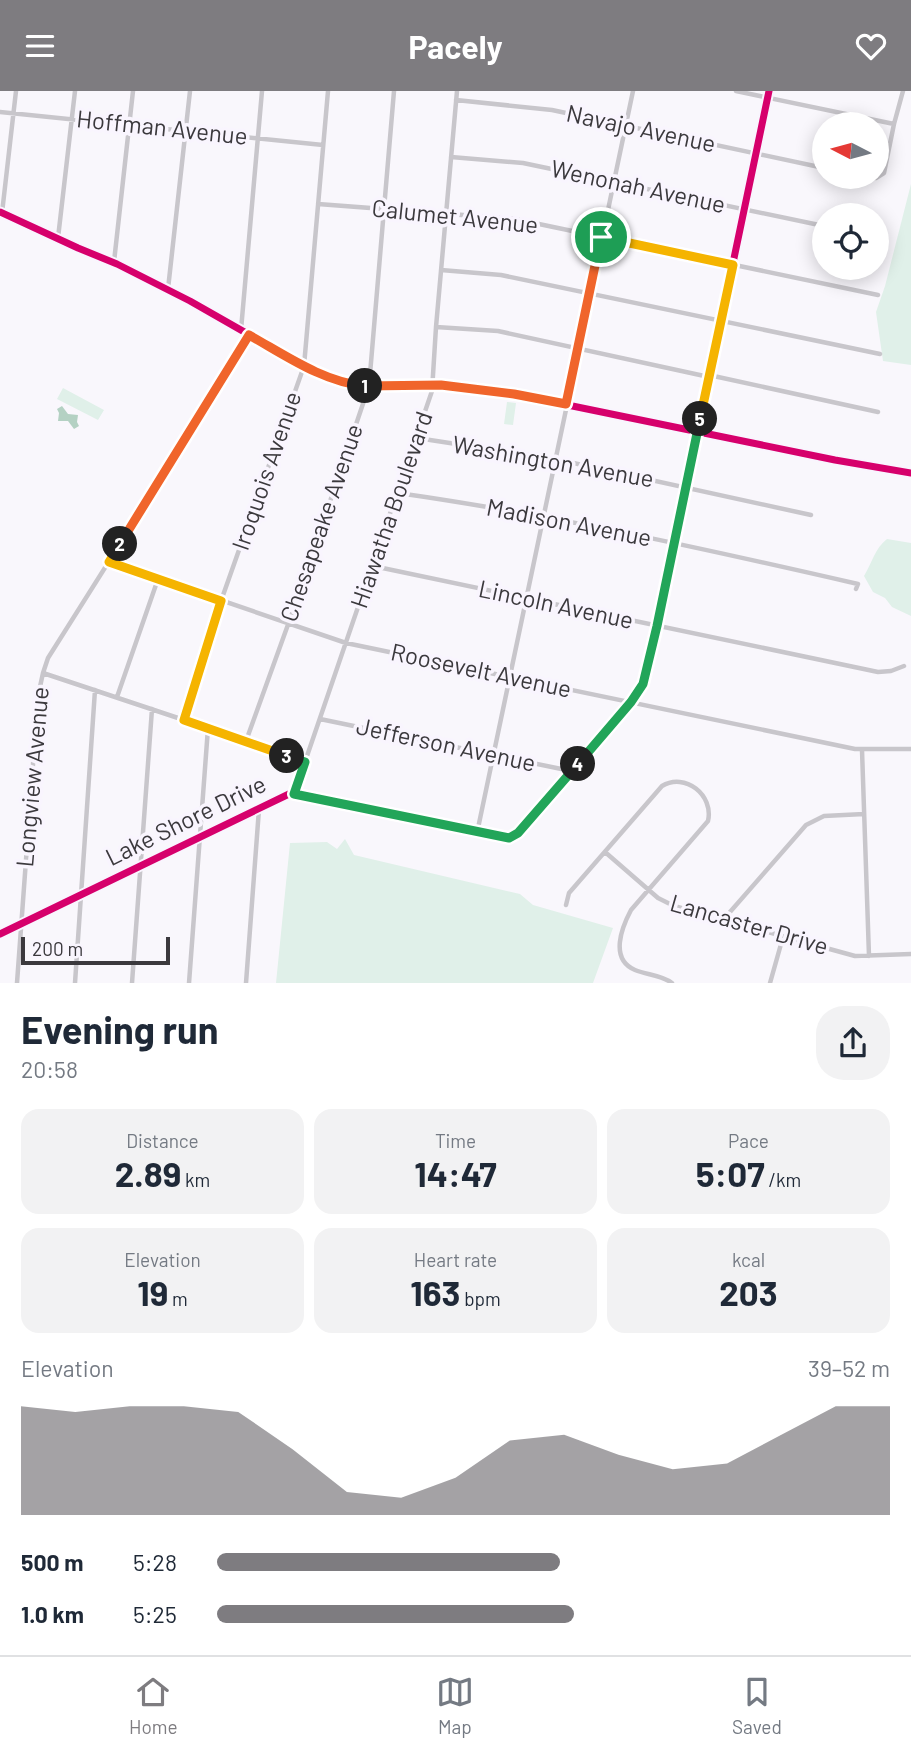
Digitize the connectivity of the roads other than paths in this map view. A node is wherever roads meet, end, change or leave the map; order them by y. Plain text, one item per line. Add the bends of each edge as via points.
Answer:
1 (16, 91) edge
2 (75, 91) edge
3 (133, 91) edge
4 (190, 91) edge
5 (262, 91) edge
6 (328, 91) edge
7 (394, 91) edge
8 (457, 91) edge
9 (633, 91) edge
10 (736, 91) edge
11 (903, 91) edge
12 (769, 94) edge
13 (456, 100) junction
14 (0, 112) edge
15 (14, 113) junction
16 (72, 119) junction
17 (894, 124) junction
18 (129, 125) junction
19 (625, 125) junction
20 (186, 131) junction
21 (258, 137) junction
22 (323, 145) junction
23 (756, 153) junction
24 (889, 153) edge
25 (451, 157) junction
26 (812, 165) edge
27 (613, 182) junction
28 (318, 204) junction
29 (384, 209) junction
30 (745, 209) junction
31 (1, 212) edge
32 (446, 213) junction
33 (812, 223) edge
34 (601, 237) junction
35 (58, 238) junction
36 (114, 262) junction
37 (733, 265) junction
38 (441, 270) junction
39 (168, 289) junction
40 (590, 293) junction
41 (878, 295) dead end
42 (721, 320) junction
43 (436, 327) junction
44 (242, 330) junction
45 (249, 335) junction
46 (578, 348) junction
47 (880, 354) dead end
48 (304, 366) junction
49 (709, 376) junction
50 (432, 384) junction
51 (369, 386) junction
52 (566, 404) junction
53 (878, 412) dead end
54 (698, 432) junction
55 (417, 438) junction
56 (555, 460) junction
57 (911, 473) edge
58 (686, 487) junction
59 (398, 493) junction
60 (811, 515) dead end
61 (543, 516) junction
62 (674, 543) junction
63 (109, 562) junction
64 (373, 566) junction
65 (158, 579) junction
66 (856, 589) dead end
67 (526, 599) junction
68 (221, 601) junction
69 (288, 623) junction
70 (657, 626) junction
71 (346, 643) junction
72 (904, 666) dead end
73 (43, 673) junction
74 (509, 677) junction
75 (95, 690) junction
76 (117, 697) junction
77 (631, 702) junction
78 (152, 709) junction
79 (320, 719) junction
80 (184, 720) junction
81 (208, 728) junction
82 (246, 741) junction
83 (911, 749) edge
84 (862, 750) junction
85 (493, 755) junction
86 (305, 762) junction
87 (572, 771) junction
88 (294, 794) junction
89 (259, 808) junction
90 (864, 814) junction
91 (477, 833) junction
92 (200, 837) junction
93 (605, 852) junction
94 (141, 865) junction
95 (648, 889) junction
96 (81, 894) junction
97 (566, 905) dead end
98 (723, 920) junction
99 (21, 924) junction
100 (0, 934) edge
101 (783, 937) junction
102 (911, 954) edge
103 (869, 956) junction
104 (16, 983) edge
105 (75, 983) edge
106 (132, 983) edge
107 (189, 983) edge
108 (246, 983) edge
109 (672, 983) edge
110 (770, 983) edge

1 - 15 street
2 - 16 street
3 - 18 street
4 - 20 street
5 - 21 street
6 - 22 street, Iroquois Avenue
7 - 29 street, Chesapeake Avenue
8 - 13 street, Hiawatha Boulevard
9 - 19 street
10 - 12 street
11 - 17 street
12 - 17 street
12 - 23 street, Lake Shore Drive
13 - 19 street, Navajo Avenue via 552,110
13 - 25 street, Hiawatha Boulevard
14 - 15 street, Hoffman Avenue
15 - 16 street, Hoffman Avenue
15 - 31 street
16 - 18 street, Hoffman Avenue
16 - 35 street
17 - 24 street
18 - 20 street, Hoffman Avenue
18 - 36 street
19 - 23 street, Navajo Avenue
19 - 27 street
20 - 21 street, Hoffman Avenue
20 - 39 street
21 - 22 street, Hoffman Avenue
21 - 44 street
22 - 28 street, Iroquois Avenue
23 - 26 street, Navajo Avenue
23 - 30 street, Lake Shore Drive
25 - 27 street, Wenonah Avenue via 523,163
25 - 32 street, Hiawatha Boulevard
27 - 30 street, Wenonah Avenue
27 - 34 street
28 - 29 street, Calumet Avenue
28 - 48 street, Iroquois Avenue
29 - 32 street, Calumet Avenue
29 - 51 street, Chesapeake Avenue
30 - 33 street, Wenonah Avenue
30 - 37 street, Lake Shore Drive
31 - 35 street
32 - 34 street, Calumet Avenue via 515,219
32 - 38 street, Hiawatha Boulevard
34 - 37 street, Calumet Avenue
34 - 40 street
35 - 36 street
36 - 39 street
37 - 41 street, Calumet Avenue
37 - 42 street, Lake Shore Drive
38 - 40 street via 501,275
38 - 43 street, Hiawatha Boulevard
39 - 44 street
40 - 42 street
40 - 46 street
42 - 47 street
42 - 49 street, Lake Shore Drive
43 - 46 street via 498,331
43 - 50 street, Hiawatha Boulevard
44 - 45 street
45 - 48 street
45 - 63 street, Longview Avenue
46 - 49 street
46 - 52 street
48 - 51 street via 332,379
48 - 68 street, Iroquois Avenue
49 - 53 street
49 - 54 street, Lake Shore Drive
50 - 51 street
50 - 52 street
50 - 55 street, Hiawatha Boulevard
51 - 69 street, Chesapeake Avenue
52 - 54 street
52 - 56 street
54 - 57 street
54 - 58 street, Lake Shore Drive
55 - 56 street, Washington Avenue
55 - 59 street, Hiawatha Boulevard
56 - 58 street, Washington Avenue
56 - 61 street
58 - 60 street, Washington Avenue
58 - 62 street, Lake Shore Drive
59 - 61 street, Madison Avenue
59 - 64 street, Hiawatha Boulevard
61 - 62 street, Madison Avenue
61 - 67 street
62 - 66 street, Madison Avenue via 858,585
62 - 70 street, Lake Shore Drive
63 - 65 street, Roosevelt Avenue
63 - 73 street, Longview Avenue
64 - 67 street, Lincoln Avenue
64 - 71 street, Hiawatha Boulevard
65 - 68 street, Roosevelt Avenue
65 - 76 street
67 - 70 street, Lincoln Avenue
67 - 74 street
68 - 69 street, Roosevelt Avenue
68 - 80 street, Iroquois Avenue
69 - 71 street, Roosevelt Avenue
69 - 82 street, Chesapeake Avenue
70 - 72 street, Lincoln Avenue via 878,672
70 - 77 street, Lake Shore Drive via 643,684
71 - 74 street, Roosevelt Avenue
71 - 79 street, Hiawatha Boulevard
73 - 75 street
73 - 99 street, Longview Avenue
74 - 77 street, Roosevelt Avenue
74 - 85 street
75 - 76 street
75 - 96 street
76 - 78 street
77 - 84 street, Roosevelt Avenue
77 - 87 street, Lake Shore Drive
78 - 80 street
78 - 94 street
79 - 85 street, Jefferson Avenue
79 - 86 street, Hiawatha Boulevard
80 - 81 street
81 - 82 street
81 - 92 street
82 - 86 street
83 - 84 street, Roosevelt Avenue
84 - 90 street
85 - 87 street, Jefferson Avenue
85 - 91 street
86 - 88 street, Hiawatha Boulevard
87 - 91 street, Lake Shore Drive via 515,835
88 - 89 street, Lake Shore Drive
88 - 91 street, Lake Shore Drive
89 - 92 street, Lake Shore Drive
89 - 108 street
90 - 98 street via 831,815 806,825
90 - 103 street
92 - 94 street, Lake Shore Drive
92 - 107 street
93 - 95 street, Lancaster Drive
93 - 95 street via 662,786 678,781 691,785 706,800 708,821
93 - 97 street via 569,893
94 - 96 street, Lake Shore Drive
94 - 106 street
95 - 98 street, Lancaster Drive via 666,903
95 - 109 street via 626,919 620,951 632,969
96 - 99 street, Lake Shore Drive
96 - 105 street
98 - 101 street, Lancaster Drive
99 - 100 street, Lake Shore Drive
99 - 104 street, Longview Avenue
101 - 103 street, Lancaster Drive
101 - 110 street
102 - 103 street, Lancaster Drive

